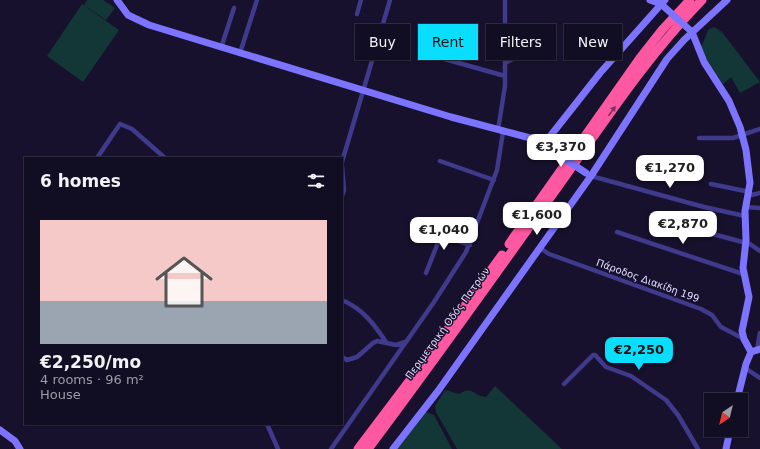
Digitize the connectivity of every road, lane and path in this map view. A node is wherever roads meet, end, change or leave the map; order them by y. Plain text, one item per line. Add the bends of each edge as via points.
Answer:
1 (117, 0) edge
2 (257, 0) edge
3 (361, 0) edge
4 (390, 0) edge
5 (506, 0) edge
6 (650, 0) edge
7 (690, 0) edge
8 (702, 0) edge
9 (727, 0) edge
10 (663, 2) edge
11 (234, 8) dead end
12 (357, 14) dead end
13 (692, 32) junction
14 (221, 48) junction
15 (240, 53) junction
16 (448, 60) edge
17 (512, 60) edge
18 (505, 64) junction
19 (505, 76) junction
20 (363, 90) junction
21 (760, 129) edge
22 (500, 131) junction
23 (743, 135) junction
24 (699, 138) dead end
25 (546, 146) junction
26 (98, 157) edge
27 (164, 157) edge
28 (343, 159) edge
29 (440, 161) dead end
30 (588, 174) junction
31 (343, 178) edge
32 (494, 180) junction
33 (711, 184) dead end
34 (343, 193) edge
35 (749, 193) junction
36 (760, 193) edge
37 (746, 207) junction
38 (760, 208) edge
39 (745, 216) junction
40 (694, 229) dead end
41 (617, 232) dead end
42 (746, 243) junction
43 (470, 245) junction
44 (540, 248) junction
45 (760, 251) edge
46 (426, 273) dead end
47 (744, 274) junction
48 (343, 300) edge
49 (760, 333) edge
50 (408, 339) junction
51 (744, 339) junction
52 (386, 342) junction
53 (756, 350) edge
54 (343, 358) edge
55 (745, 368) junction
56 (760, 378) edge
57 (564, 384) dead end
58 (739, 393) edge
59 (267, 425) edge
60 (0, 430) edge
61 (729, 437) edge
62 (20, 449) edge
63 (278, 449) edge
64 (331, 449) edge
65 (358, 449) edge
66 (368, 449) edge
67 (392, 449) edge
68 (698, 449) edge
69 (726, 449) edge

1 - 14 street via 128,14 138,21
2 - 15 street
3 - 12 street
4 - 20 street
5 - 18 street
6 - 10 street
7 - 65 highway, Περιμετρική Οδός Πατρών via 631,70 504,252
66 -> 8 highway, Περιμετρική Οδός Πατρών via 621,99 667,38
9 - 13 street
10 - 13 street, bridge
10 - 25 street via 597,77
11 - 14 street
13 - 23 street via 704,62 723,90
13 - 30 street via 667,60
14 - 15 street
15 - 20 street
16 - 19 street
17 - 18 street
18 - 19 street
19 - 22 street
20 - 22 street
20 - 28 street
21 - 23 street
22 - 25 street
22 - 32 street
23 - 24 street via 730,138
23 - 35 street via 750,177
25 - 30 street, bridge
26 - 27 street via 120,124 132,129
29 - 32 street
30 - 39 street
30 - 44 street
31 - 34 street
32 - 43 street
33 - 35 street
35 - 36 street
35 - 37 street
37 - 38 street
37 - 39 street
39 - 42 street
40 - 42 street
41 - 47 street
42 - 45 street
42 - 47 street
43 - 46 street via 441,235
43 - 50 street
44 - 51 street, Πάροδος Διακίδη 199 via 549,254 702,309 712,315 721,327
44 - 67 street via 438,391
47 - 51 street via 748,297 742,329
48 - 52 street via 370,318
49 - 53 street
50 - 52 street via 399,345
50 - 64 street
51 - 53 street
52 - 54 street via 373,343 353,359
53 - 55 street
55 - 56 street
55 - 58 street
57 - 68 street via 595,355 606,367 631,376 664,397 676,411
59 - 63 street
60 - 62 street via 15,441
61 - 69 street

